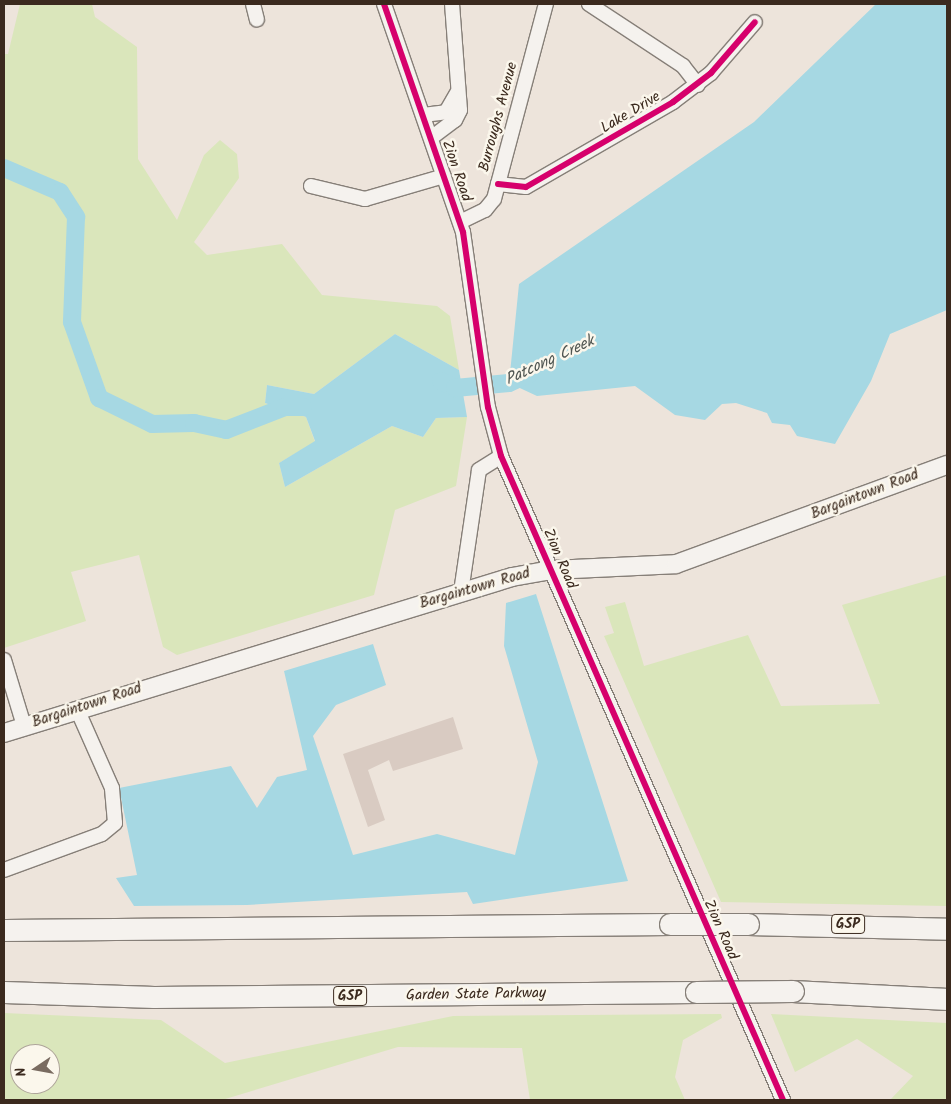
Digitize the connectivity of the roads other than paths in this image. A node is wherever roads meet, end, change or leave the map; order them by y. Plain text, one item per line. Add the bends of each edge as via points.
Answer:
1 (253, 4) edge
2 (384, 4) edge
3 (452, 4) edge
4 (546, 4) edge
5 (588, 4) edge
6 (257, 20) dead end
7 (755, 22) dead end
8 (698, 84) junction
9 (457, 93) junction
10 (423, 115) junction
11 (431, 138) junction
12 (444, 176) junction
13 (498, 184) junction
14 (311, 186) dead end
15 (460, 222) junction
16 (501, 456) junction
17 (947, 465) edge
18 (550, 570) junction
19 (461, 592) junction
20 (4, 660) edge
21 (77, 710) junction
22 (24, 726) junction
23 (4, 733) edge
24 (4, 870) edge
25 (947, 929) edge
26 (4, 930) edge
27 (4, 992) edge
28 (947, 999) edge
29 (783, 1100) edge

1 - 6 street
2 - 10 street, Zion Road
3 - 9 street
4 - 13 street, Burroughs Avenue
5 - 8 street via 683,66
7 - 8 street, Lake Drive
8 - 13 street, Lake Drive via 526,187
9 - 10 street via 446,112
9 - 11 street via 458,116
10 - 11 street, Zion Road
11 - 12 street, Zion Road
12 - 14 street via 365,199
12 - 15 street, Zion Road
13 - 15 street, Burroughs Avenue via 487,208
15 - 16 street, Zion Road via 486,395
16 - 18 street, Zion Road
16 - 19 street via 478,470
17 - 18 main road, Bargaintown Road via 676,564
18 - 19 main road, Bargaintown Road
18 - 29 street, Zion Road
19 - 21 main road, Bargaintown Road
20 - 22 street
21 - 22 main road, Bargaintown Road
21 - 24 street via 112,788 115,823 102,834
22 - 23 main road, Bargaintown Road
25 - 26 highway, GSP, bridge via 670,924
27 - 28 highway, Garden State Parkway / GSP, bridge via 164,997 793,991

